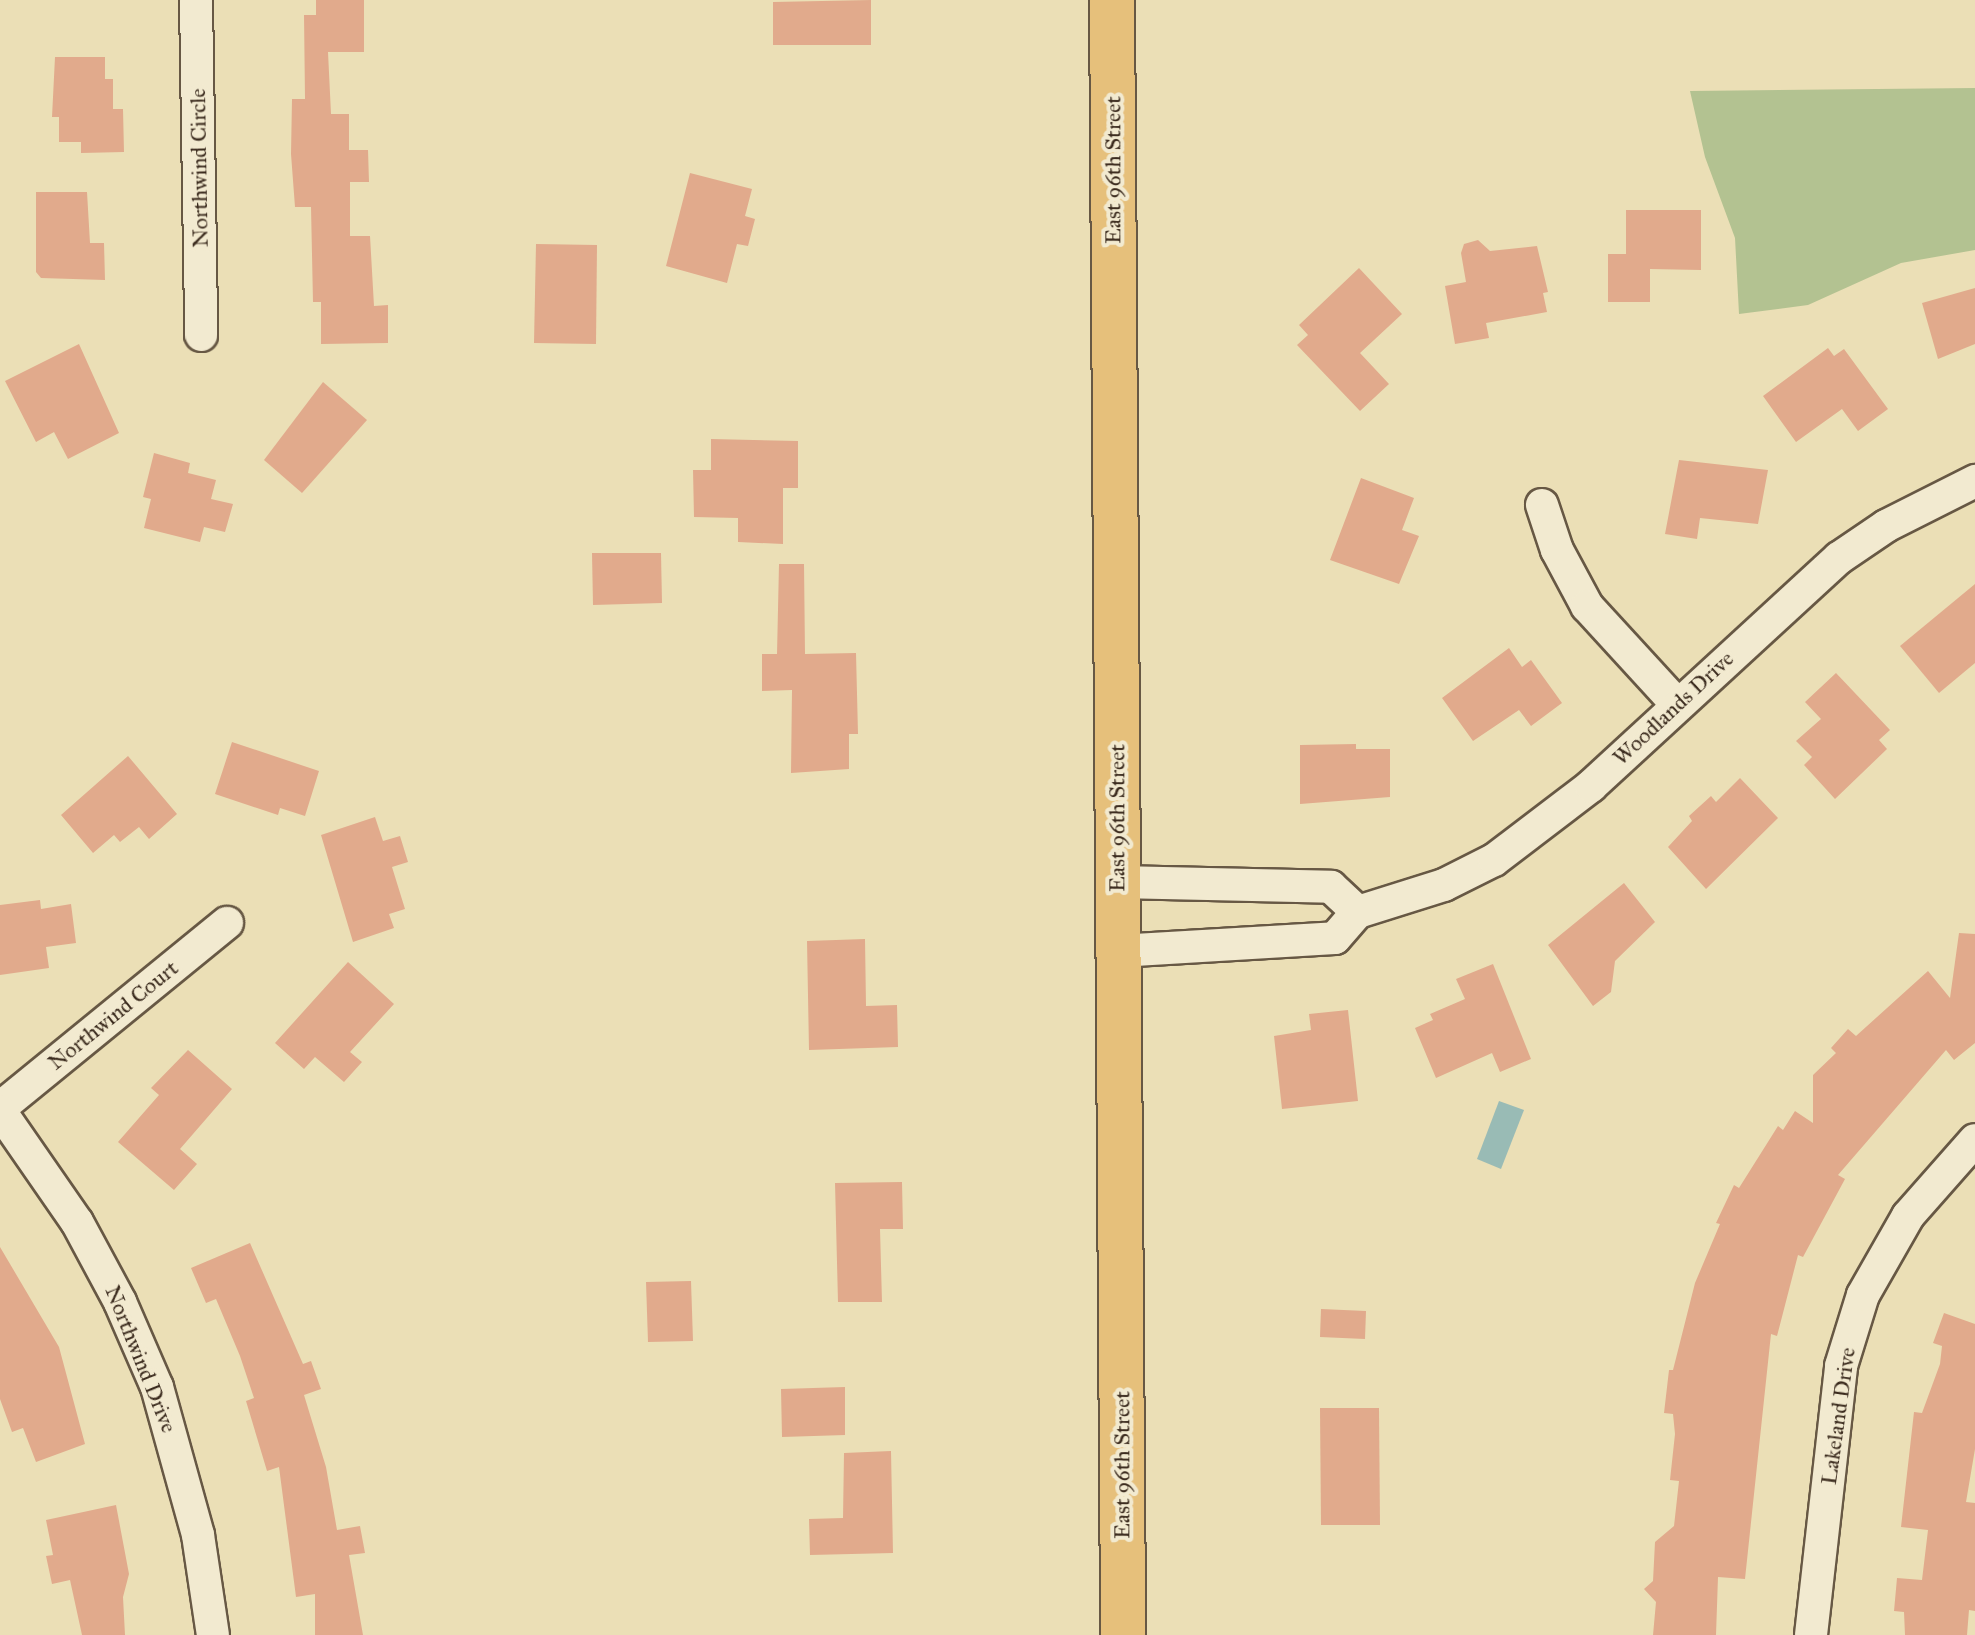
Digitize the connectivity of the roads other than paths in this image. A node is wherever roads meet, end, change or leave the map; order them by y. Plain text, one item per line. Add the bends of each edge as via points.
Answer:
1 (196, 0) edge
2 (1112, 0) edge
3 (201, 335) dead end
4 (1975, 481) edge
5 (1542, 505) dead end
6 (1676, 703) junction
7 (1118, 882) junction
8 (1358, 912) junction
9 (227, 923) dead end
10 (1118, 951) junction
11 (0, 1109) edge
12 (1975, 1140) edge
13 (213, 1635) edge
14 (1123, 1635) edge
15 (1811, 1635) edge

1 - 3 street, Northwind Circle
2 - 7 main road, East 96th Street
4 - 6 street, Woodlands Drive via 1886,526 1839,558
5 - 6 street via 1562,561 1587,606
6 - 8 street, Woodlands Drive via 1591,786 1494,860 1444,885
7 - 8 street via 1331,887
7 - 10 main road, East 96th Street
8 - 10 street, Woodlands Drive via 1335,938
9 - 11 street, Northwind Court
10 - 14 main road, East 96th Street
11 - 13 street, Northwind Drive via 77,1222 157,1387 198,1535
12 - 15 street, Lakeland Drive via 1908,1216 1863,1295 1841,1366

